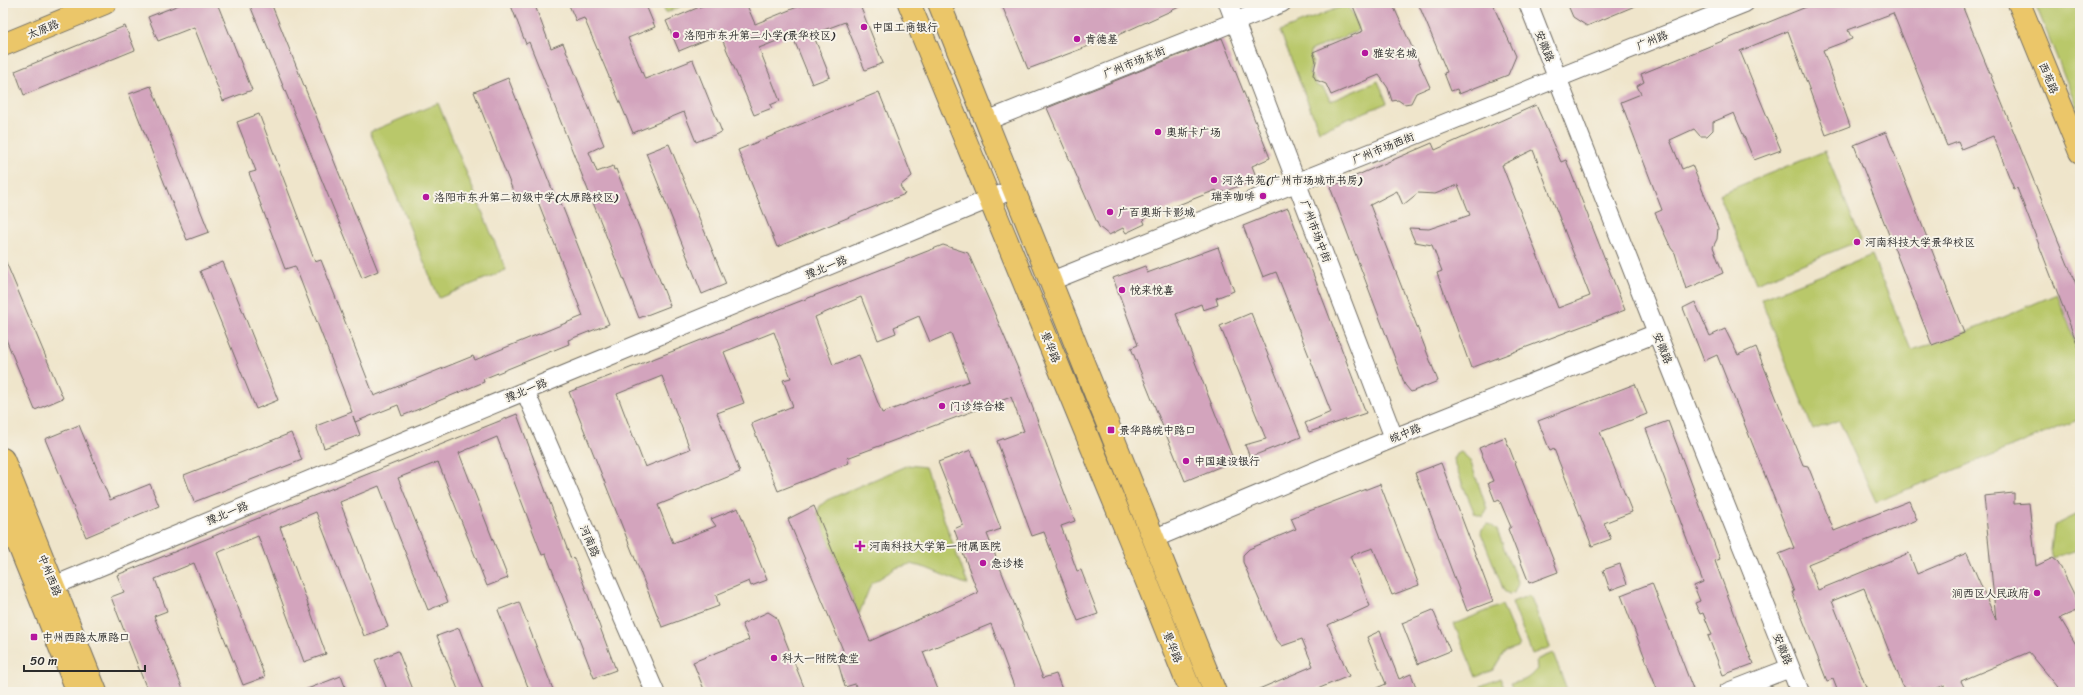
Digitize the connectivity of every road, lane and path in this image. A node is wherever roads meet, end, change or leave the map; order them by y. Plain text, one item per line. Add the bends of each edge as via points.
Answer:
1 (105, 3) edge
2 (909, 3) edge
3 (939, 3) edge
4 (1228, 3) edge
5 (1282, 3) edge
6 (1528, 3) edge
7 (1745, 3) edge
8 (2018, 3) edge
9 (1235, 22) junction
10 (3, 45) edge
11 (1558, 78) junction
12 (986, 121) junction
13 (2080, 152) edge
14 (1297, 182) junction
15 (1014, 189) junction
16 (990, 199) junction
17 (1051, 281) junction
18 (1657, 332) junction
19 (525, 391) junction
20 (1394, 438) junction
21 (3, 459) edge
22 (3, 506) edge
23 (1155, 538) junction
24 (46, 588) junction
25 (1790, 668) junction
26 (78, 692) edge
27 (96, 692) edge
28 (654, 692) edge
29 (1191, 692) edge
30 (1215, 692) edge
31 (1728, 692) edge
32 (1800, 692) edge

1 - 10 main road, 太原路
2 - 16 main road, 景华路
3 - 12 main road, 景华路
4 - 9 street, 广州市场中街
5 - 9 street, 广州市场东街
6 - 11 street, 安徽路
7 - 11 street, 广州路
8 - 13 main road, 西苑路
9 - 12 street, 广州市场东街
9 - 14 street, 广州市场中街
11 - 14 street, 广州市场西街
11 - 18 street, 安徽路
12 - 15 main road, 景华路
14 - 17 street, 广州市场西街
14 - 20 street, 广州市场中街
15 - 16 street, 豫北一路
15 - 17 main road, 景华路
16 - 19 street, 豫北一路
16 - 29 main road, 景华路
17 - 23 main road, 景华路
18 - 20 street, 皖中路
18 - 25 street, 安徽路
19 - 24 street, 豫北一路
19 - 28 street, 河南路
20 - 23 street, 皖中路
21 - 24 main road, 中州西路
22 - 24 main road, 中州西路
23 - 30 main road, 景华路
24 - 26 main road, 中州西路
24 - 27 main road, 中州西路
25 - 31 street
25 - 32 street, 安徽路

